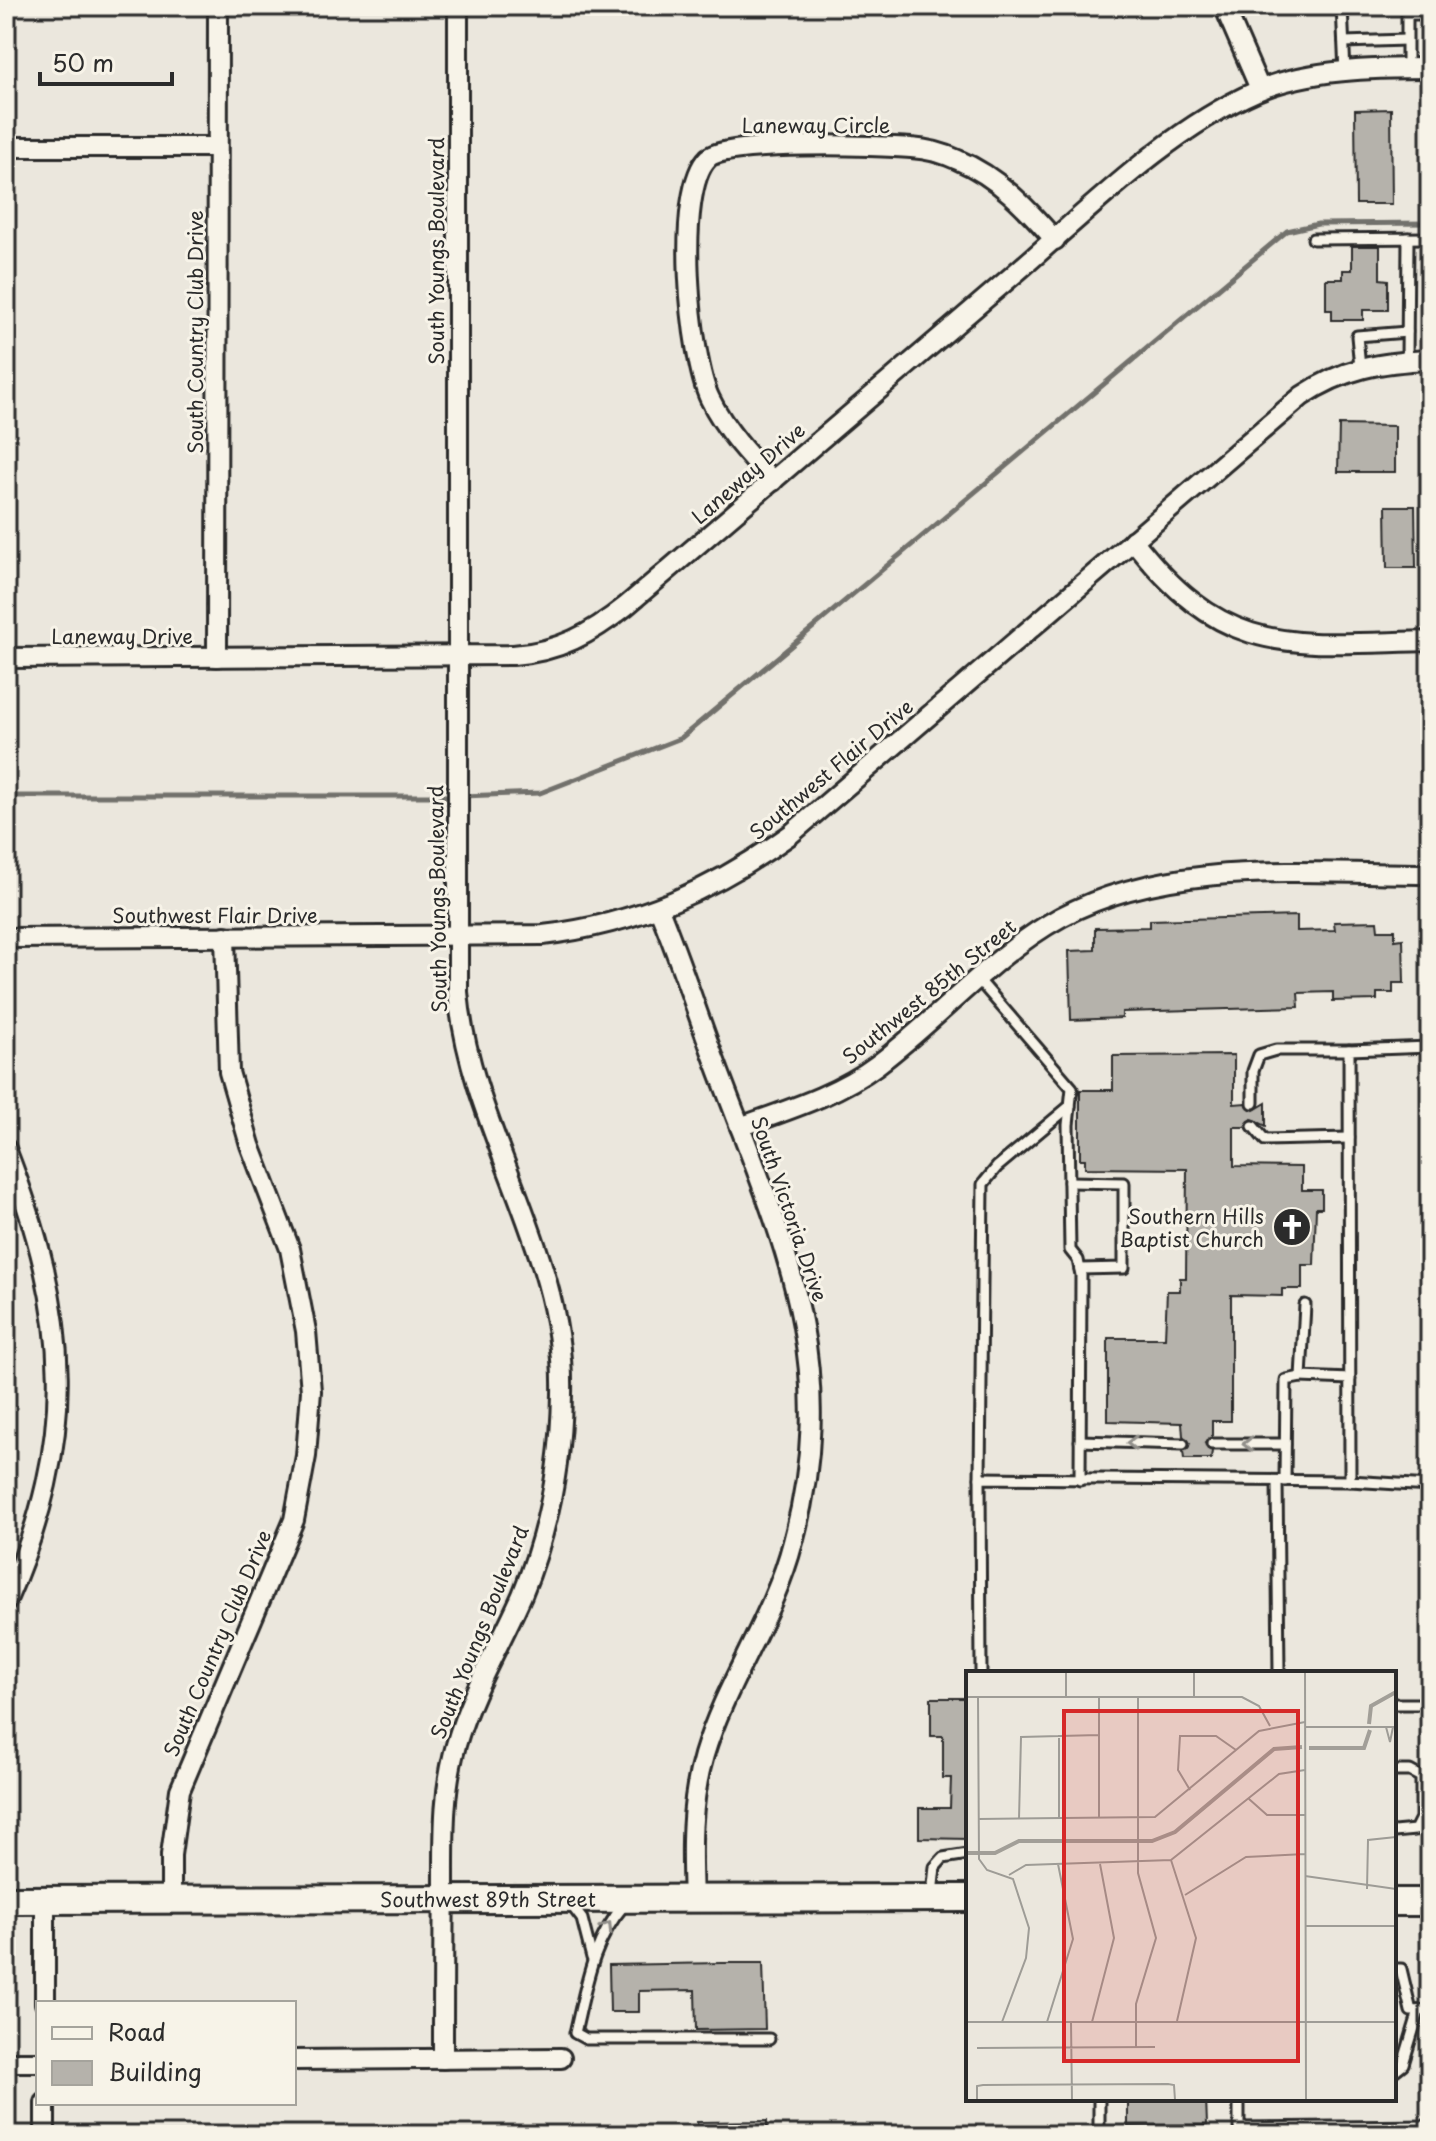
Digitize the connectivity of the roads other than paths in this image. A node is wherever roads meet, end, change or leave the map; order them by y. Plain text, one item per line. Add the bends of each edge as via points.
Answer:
1 (218, 6) edge
2 (458, 6) edge
3 (1224, 6) edge
4 (1342, 6) edge
5 (1407, 10) edge
6 (1430, 14) edge
7 (1406, 40) junction
8 (1344, 42) junction
9 (1407, 68) junction
10 (1430, 68) edge
11 (1345, 73) junction
12 (1260, 89) junction
13 (6, 147) edge
14 (217, 147) junction
15 (1408, 238) junction
16 (1430, 238) edge
17 (1313, 239) dead end
18 (1055, 240) junction
19 (1407, 332) junction
20 (1430, 360) edge
21 (1407, 361) junction
22 (1360, 367) junction
23 (773, 481) junction
24 (1133, 540) junction
25 (1430, 641) edge
26 (458, 655) junction
27 (217, 657) junction
28 (6, 658) edge
29 (1430, 874) edge
30 (659, 909) junction
31 (225, 936) junction
32 (458, 936) junction
33 (6, 938) edge
34 (978, 979) junction
35 (1430, 1047) edge
36 (1349, 1050) junction
37 (1253, 1103) dead end
38 (1070, 1106) junction
39 (1253, 1126) dead end
40 (740, 1127) junction
41 (1349, 1138) junction
42 (6, 1149) edge
43 (1069, 1182) junction
44 (1080, 1269) junction
45 (1305, 1305) dead end
46 (1301, 1377) junction
47 (1350, 1379) junction
48 (1080, 1441) junction
49 (1183, 1444) dead end
50 (1212, 1444) dead end
51 (1285, 1444) junction
52 (980, 1478) junction
53 (1080, 1480) junction
54 (1281, 1481) junction
55 (1350, 1481) junction
56 (1430, 1486) edge
57 (6, 1602) edge
58 (981, 1671) edge
59 (1279, 1671) edge
60 (1396, 1704) edge
61 (1430, 1704) edge
62 (1396, 1771) edge
63 (1399, 1832) edge
64 (966, 1854) edge
65 (931, 1898) junction
66 (966, 1898) edge
67 (443, 1899) junction
68 (693, 1899) junction
69 (6, 1900) edge
70 (45, 1900) junction
71 (171, 1900) junction
72 (567, 1900) junction
73 (628, 1900) junction
74 (1396, 1902) edge
75 (1430, 1902) edge
76 (593, 1959) junction
77 (1396, 1969) edge
78 (45, 2001) edge
79 (1430, 2010) edge
80 (1415, 2011) junction
81 (769, 2039) dead end
82 (561, 2058) dead end
83 (443, 2059) junction
84 (296, 2060) edge
85 (6, 2062) edge
86 (36, 2062) edge
87 (1396, 2069) edge
88 (1099, 2101) edge
89 (1239, 2101) edge
90 (45, 2105) edge
91 (1430, 2126) edge
92 (1404, 2130) edge
93 (1239, 2132) edge
94 (45, 2135) edge
95 (1099, 2135) edge

1 - 14 street, South Country Club Drive
2 - 26 street, South Youngs Boulevard
3 - 12 street
4 - 8 lane
5 - 6 lane
5 - 7 lane
7 - 8 lane
7 - 9 lane
8 - 11 lane
9 - 10 street, Laneway Drive
9 - 11 street, Laneway Drive
11 - 12 street, Laneway Drive
12 - 18 street, Laneway Drive via 1186,132
13 - 14 street
14 - 27 street, South Country Club Drive
15 - 16 lane
15 - 17 lane
15 - 19 lane
18 - 23 street, Laneway Drive
18 - 23 street, Laneway Circle via 994,179 933,151 750,146 711,155 698,170 691,201 691,311 697,363 725,424
19 - 21 lane
19 - 22 lane via 1357,336
20 - 21 street, Southwest Flair Drive
21 - 22 street, Southwest Flair Drive
22 - 24 street, Southwest Flair Drive via 1302,396
23 - 26 street, Laneway Drive via 591,632 531,654
24 - 25 street via 1187,601 1236,630 1286,641
24 - 30 street, Southwest Flair Drive via 791,834 730,876
26 - 27 street, Laneway Drive
26 - 32 street, South Youngs Boulevard
27 - 28 street, Laneway Drive
29 - 34 street, Southwest 85th Street via 1192,877 1144,884 1063,916
30 - 32 street, Southwest Flair Drive via 572,931
30 - 40 street, South Victoria Drive
31 - 32 street, Southwest Flair Drive
31 - 33 street, Southwest Flair Drive
31 - 71 street, South Country Club Drive via 229,1072 298,1280 310,1362 309,1419 300,1489 286,1542 180,1790
32 - 67 street, South Youngs Boulevard via 464,1040 542,1262 555,1317 562,1389 559,1464 542,1537 456,1746 446,1793
34 - 38 lane via 1070,1084
34 - 40 street, Southwest 85th Street via 860,1077
35 - 36 lane
36 - 37 lane via 1276,1050 1259,1055
36 - 41 lane
38 - 43 lane
38 - 52 lane via 983,1184
39 - 41 lane via 1265,1140
40 - 68 street, South Victoria Drive via 805,1324 811,1445 785,1570 704,1755 692,1822
41 - 47 lane
42 - 57 street via 48,1278 60,1371 49,1475 36,1526
43 - 44 lane via 1070,1250
43 - 44 lane via 1124,1183 1124,1268
44 - 48 lane
45 - 46 lane
46 - 47 lane
46 - 51 lane via 1286,1380
47 - 55 lane
49 -> 48 lane
48 - 53 lane
51 -> 50 lane
51 - 54 lane
52 - 53 lane
52 - 58 lane
53 - 54 lane
54 - 55 lane
54 - 59 lane
55 - 56 lane
60 - 61 lane
62 - 63 lane via 1421,1777 1421,1818 1415,1830
64 - 65 lane via 943,1858 935,1867
65 - 66 main road, Southwest 89th Street
65 - 68 main road, Southwest 89th Street
67 - 71 main road, Southwest 89th Street
67 - 72 main road, Southwest 89th Street
67 - 83 street, South Youngs Boulevard
68 - 73 main road, Southwest 89th Street
69 - 70 main road, Southwest 89th Street
70 - 71 main road, Southwest 89th Street
70 - 78 street
72 - 73 main road, Southwest 89th Street
72 - 76 lane via 582,1919
76 -> 73 lane via 607,1924
74 - 75 main road
76 - 81 lane via 575,2033 586,2039
77 - 80 lane via 1401,1969
79 - 80 lane
80 - 87 lane via 1403,2064
82 - 83 street
83 - 84 street
85 - 86 street
88 - 95 lane
89 - 93 lane
90 - 94 street
91 - 92 lane
92 - 93 lane

